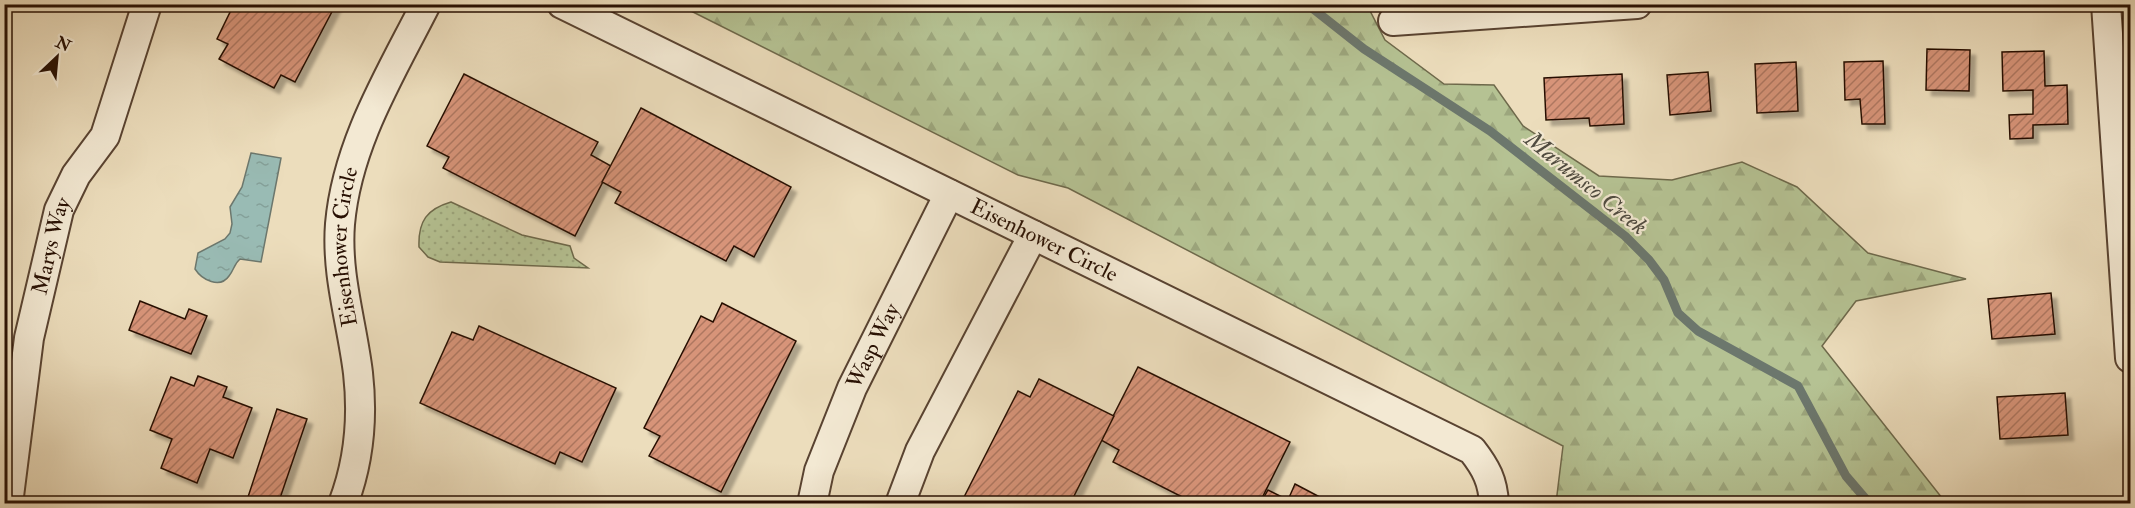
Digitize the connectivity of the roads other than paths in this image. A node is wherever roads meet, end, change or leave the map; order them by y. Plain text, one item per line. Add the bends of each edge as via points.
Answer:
1 (147, 4) edge
2 (426, 4) edge
3 (562, 4) edge
4 (1637, 4) edge
5 (2106, 4) edge
6 (1393, 21) dead end
7 (949, 194) junction
8 (1033, 235) junction
9 (2130, 358) edge
10 (10, 435) edge
11 (8, 504) edge
12 (343, 504) edge
13 (812, 504) edge
14 (900, 504) edge
15 (1494, 504) edge

1 - 10 street, Marys Way via 105,136 76,175 59,210
2 - 12 street, Eisenhower Circle via 363,130 348,176 340,225 340,273 358,373 361,419
3 - 7 street, Eisenhower Circle
4 - 6 street
5 - 9 street
7 - 8 street, Eisenhower Circle
7 - 13 street, Wasp Way via 852,388 819,471
8 - 14 street via 920,451
8 - 15 street, Eisenhower Circle via 1472,450 1494,485
10 - 11 street, Marys Way

